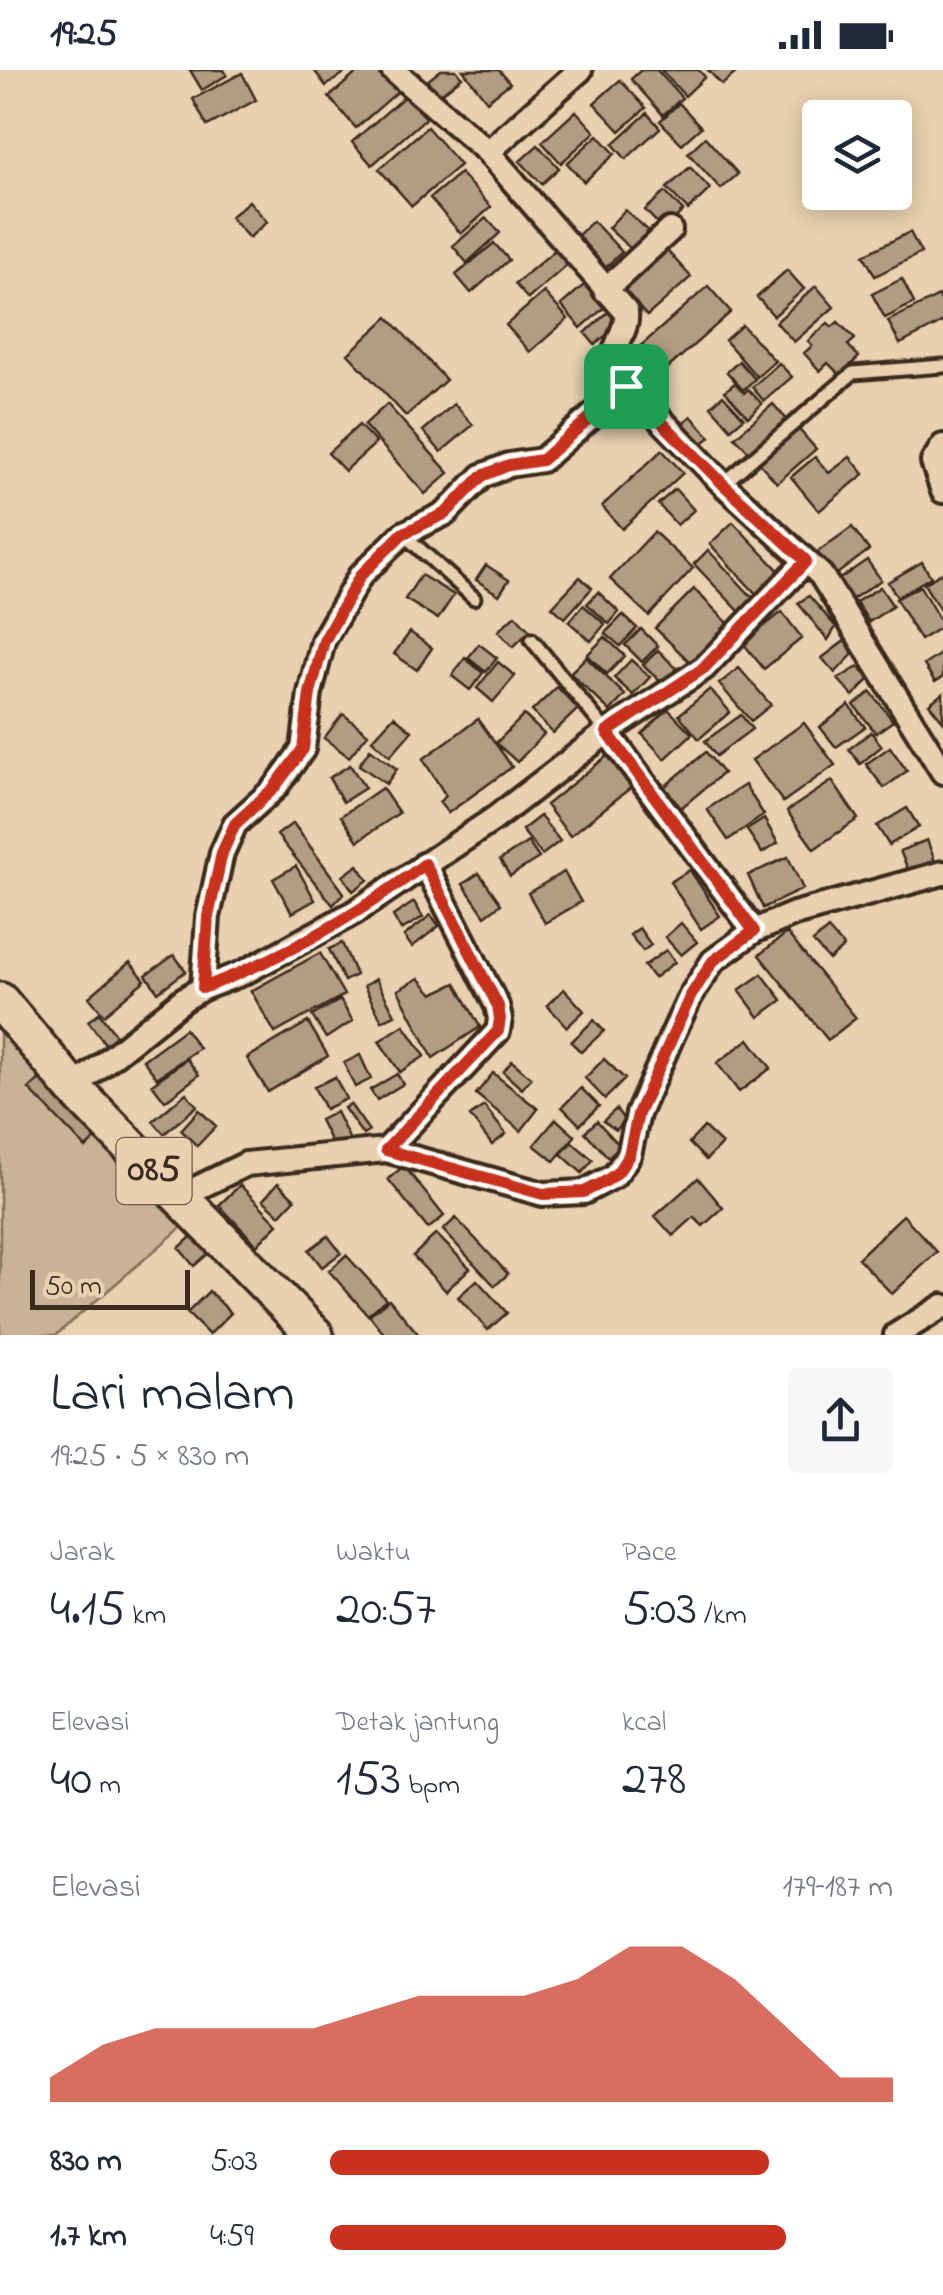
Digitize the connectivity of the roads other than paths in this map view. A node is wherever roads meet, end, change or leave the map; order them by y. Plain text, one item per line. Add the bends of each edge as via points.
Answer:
1 (393, 70) edge
2 (580, 70) edge
3 (488, 152) junction
4 (670, 230) dead end
5 (605, 290) junction
6 (943, 366) edge
7 (626, 386) junction
8 (943, 446) edge
9 (723, 484) junction
10 (943, 491) edge
11 (402, 534) junction
12 (806, 561) junction
13 (474, 598) dead end
14 (532, 640) dead end
15 (607, 732) junction
16 (943, 772) edge
17 (425, 864) junction
18 (943, 873) edge
19 (754, 931) junction
20 (203, 988) junction
21 (0, 1001) edge
22 (72, 1088) junction
23 (386, 1150) junction
24 (178, 1197) junction
25 (943, 1306) edge
26 (315, 1335) edge
27 (896, 1335) edge

1 - 3 street
2 - 3 street
3 - 5 street
4 - 5 street
5 - 7 street via 628,316 611,362
6 - 9 lane via 853,373
7 - 9 street
7 - 11 street via 542,460 482,476 446,513
8 - 10 street via 933,462
9 - 12 street
11 - 13 lane
11 - 20 street via 360,576 324,641 294,765 235,824 222,853
12 - 15 street via 704,668
12 - 16 street
14 - 15 lane
15 - 17 street
15 - 19 street
17 - 20 street via 355,912
17 - 23 street via 500,1019 498,1031
18 - 19 street via 805,910
19 - 23 street via 713,961 690,997 638,1114 629,1155 606,1181 584,1192 543,1194
20 - 22 street
21 - 22 main road, 085
22 - 24 main road, 085
23 - 24 street via 246,1164
24 - 26 main road, 085
25 - 27 street

